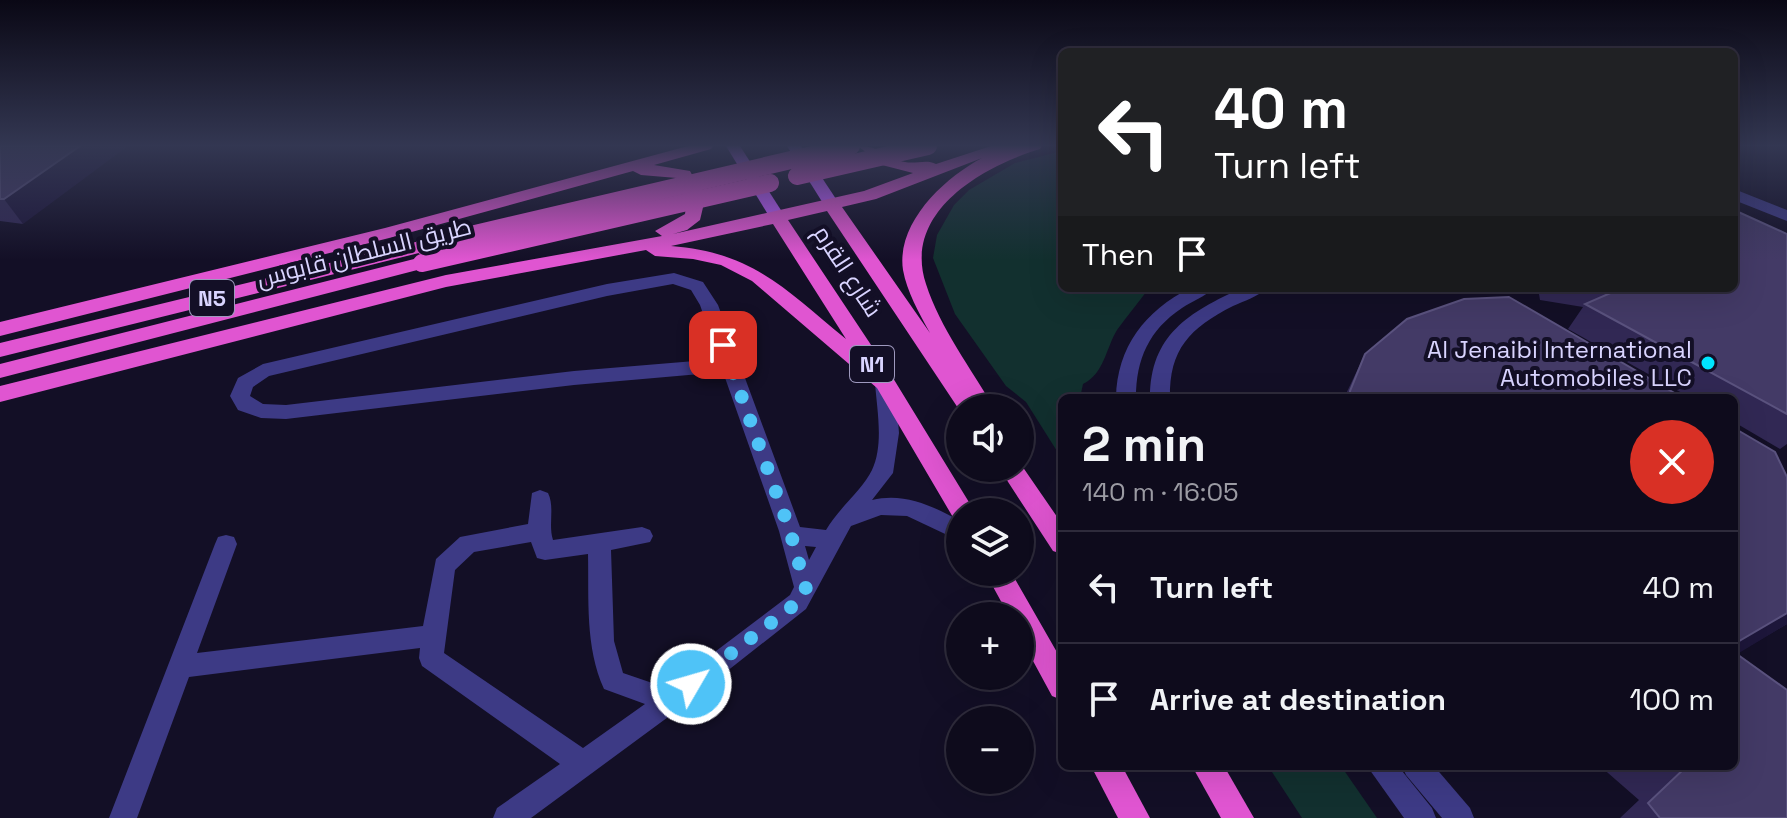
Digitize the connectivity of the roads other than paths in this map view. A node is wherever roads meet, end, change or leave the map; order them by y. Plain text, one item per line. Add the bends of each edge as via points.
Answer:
1 (552, 184) edge
2 (559, 184) edge
3 (566, 184) edge
4 (689, 184) edge
5 (701, 184) edge
6 (751, 184) edge
7 (757, 184) edge
8 (819, 184) edge
9 (902, 184) edge
10 (955, 184) edge
11 (537, 190) junction
12 (1738, 196) edge
13 (832, 205) junction
14 (1787, 216) edge
15 (778, 218) junction
16 (423, 255) junction
17 (574, 256) junction
18 (1195, 292) edge
19 (1248, 292) edge
20 (0, 329) edge
21 (0, 350) edge
22 (730, 365) junction
23 (0, 371) edge
24 (885, 383) junction
25 (0, 394) edge
26 (960, 394) edge
27 (975, 394) edge
28 (1126, 394) edge
29 (1159, 394) edge
30 (1022, 482) edge
31 (955, 498) edge
32 (540, 499) dead end
33 (946, 524) edge
34 (838, 530) junction
35 (539, 531) junction
36 (792, 535) junction
37 (642, 536) dead end
38 (1058, 538) edge
39 (226, 544) dead end
40 (599, 544) junction
41 (1006, 586) edge
42 (806, 589) junction
43 (434, 635) junction
44 (180, 667) junction
45 (1058, 680) edge
46 (670, 701) junction
47 (583, 764) junction
48 (1108, 770) edge
49 (1209, 770) edge
50 (1384, 770) edge
51 (1419, 770) edge
52 (123, 818) edge
53 (507, 818) edge
54 (1135, 818) edge
55 (1239, 818) edge
56 (1422, 818) edge
57 (1460, 818) edge

1 - 11 highway
2 - 11 highway
3 - 11 highway
4 - 17 highway via 696,199 694,216 681,226
5 - 16 highway, طريق السلطان قابوس / N5, bridge
6 - 16 highway, طريق السلطان قابوس / N5, bridge
7 - 15 main road, شارع القرم
8 - 13 main road, شارع القرم
9 - 13 highway
10 - 27 highway via 923,223 913,254 916,284
11 - 20 highway via 391,232
12 - 14 street
13 - 15 highway
13 - 26 highway, شارع القرم / N1
15 - 17 highway
15 - 24 highway, شارع القرم / N1
16 - 21 highway, طريق السلطان قابوس / N5
16 - 23 highway, طريق السلطان قابوس / N5
17 - 24 highway via 653,250 727,261 759,277
17 - 25 highway via 446,281
18 - 28 street via 1176,300 1150,323 1132,351
19 - 29 street via 1183,330 1167,349 1157,378
22 - 22 street via 697,286 674,278 263,371 245,383 240,396 245,405 261,411 286,412
22 - 36 street
24 - 31 highway, شارع القرم / N1
24 - 34 street via 889,433 882,473
30 - 38 highway
32 - 35 street
33 - 34 street via 921,510 872,506
34 - 36 street
34 - 42 street
35 - 40 street via 545,551
35 - 43 street via 468,544 444,566
36 - 42 street
37 - 40 street
39 - 44 street
40 - 46 street via 602,641 613,681
41 - 45 highway
42 - 46 street via 798,602
43 - 44 street
43 - 47 street via 431,658
44 - 52 street
46 - 47 street
47 - 53 street
48 - 54 highway
49 - 55 highway
50 - 56 street
51 - 57 street

